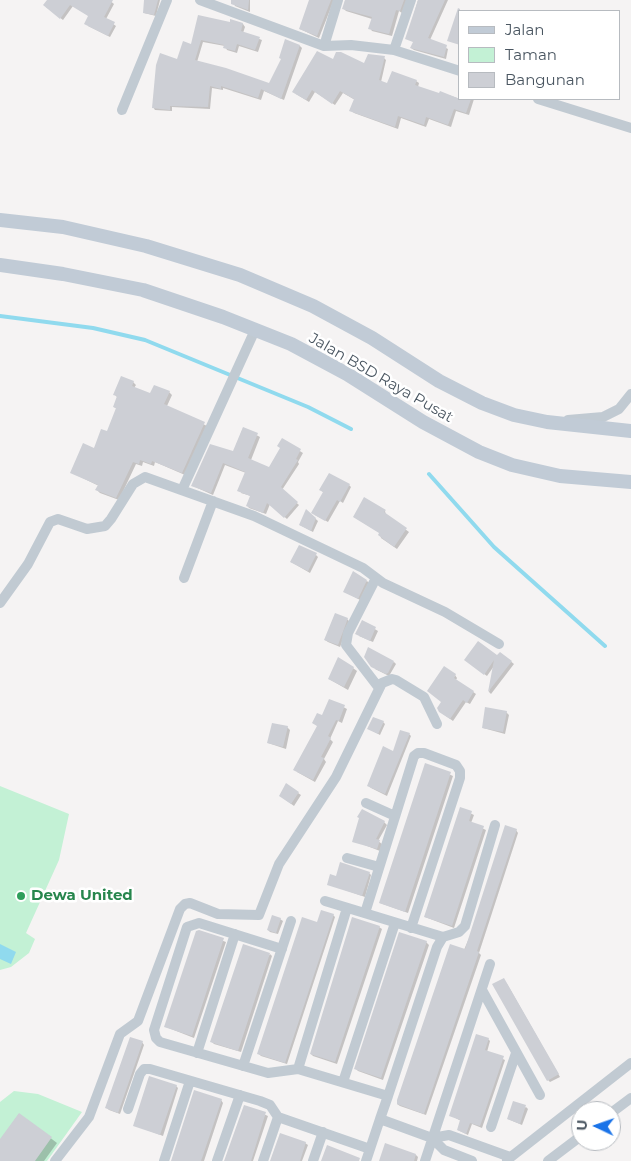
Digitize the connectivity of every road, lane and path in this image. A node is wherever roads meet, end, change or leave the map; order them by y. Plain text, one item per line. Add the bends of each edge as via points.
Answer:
1 (167, 0) edge
2 (200, 0) edge
3 (338, 0) edge
4 (411, 0) edge
5 (220, 4) edge
6 (324, 46) junction
7 (394, 50) junction
8 (458, 70) edge
9 (541, 100) edge
10 (122, 110) dead end
11 (631, 128) edge
12 (0, 220) edge
13 (0, 265) edge
14 (255, 330) junction
15 (631, 394) edge
16 (547, 422) junction
17 (631, 430) edge
18 (631, 482) edge
19 (182, 490) junction
20 (213, 501) junction
21 (184, 578) dead end
22 (376, 578) junction
23 (0, 603) edge
24 (499, 644) dead end
25 (379, 688) junction
26 (437, 724) dead end
27 (366, 803) dead end
28 (395, 816) junction
29 (495, 825) dead end
30 (347, 858) dead end
31 (379, 867) junction
32 (325, 901) dead end
33 (347, 908) junction
34 (364, 913) junction
35 (291, 921) dead end
36 (395, 923) junction
37 (411, 928) junction
38 (235, 934) junction
39 (443, 937) junction
40 (282, 949) junction
41 (490, 964) dead end
42 (482, 990) junction
43 (198, 1053) junction
44 (516, 1053) junction
45 (631, 1063) edge
46 (243, 1066) junction
47 (298, 1069) junction
48 (190, 1081) junction
49 (343, 1082) junction
50 (240, 1095) junction
51 (540, 1095) dead end
52 (388, 1096) junction
53 (128, 1109) dead end
54 (278, 1117) junction
55 (380, 1119) junction
56 (491, 1126) dead end
57 (322, 1132) junction
58 (432, 1138) junction
59 (571, 1144) edge
60 (370, 1149) junction
61 (508, 1159) edge
62 (55, 1161) edge
63 (164, 1161) edge
64 (217, 1161) edge
65 (263, 1161) edge
66 (313, 1161) edge
67 (366, 1161) edge
68 (425, 1161) edge
69 (472, 1161) edge
70 (548, 1161) edge

1 - 10 street
2 - 5 street
3 - 6 street
4 - 7 street
5 - 6 street
6 - 7 street via 351,45
7 - 8 street
9 - 11 street
12 - 16 main road, Jalan BSD Raya Pusat via 63,227 137,244 240,275 313,306 482,403 514,415
13 - 14 main road, Jalan BSD Raya Pusat via 143,290
14 - 18 main road, Jalan BSD Raya Pusat via 291,344 347,374 423,422 479,452 512,465 560,476
14 - 19 street
15 - 16 street via 619,409 603,417
16 - 17 main road, Jalan BSD Raya Pusat
19 - 20 street
19 - 23 street via 152,478 141,478 133,484 105,526 87,529 66,521 50,522 28,564
20 - 21 street
20 - 22 street via 254,516 363,568
22 - 24 street via 445,612
22 - 25 street via 348,633 346,645
25 - 26 street via 382,683 392,680 413,689 429,704
25 - 62 street via 336,777 279,864 259,915 218,914 190,902 180,909 138,1021 120,1034 89,1117
27 - 28 street
28 - 31 street
28 - 37 street via 418,752 456,765 460,778
29 - 39 street via 465,926 459,932
30 - 31 street
31 - 34 street
32 - 33 street
33 - 34 street
33 - 47 street
34 - 36 street
35 - 40 street
36 - 37 street
36 - 49 street
37 - 39 street
38 - 40 street
38 - 43 street
38 - 43 street via 199,923 187,927 154,1030 160,1042
39 - 52 street
40 - 46 street
41 - 42 street
42 - 44 street
42 - 58 street
43 - 46 street
44 - 51 street
44 - 56 street
45 - 61 street
46 - 47 street via 268,1073
47 - 49 street
48 - 50 street
48 - 53 street via 144,1069
48 - 63 street
49 - 52 street
50 - 54 street via 270,1105
50 - 64 street
52 - 55 street
54 - 57 street
54 - 65 street
55 - 58 street
55 - 60 street
57 - 60 street
57 - 66 street
58 - 61 street via 449,1135
58 - 68 street
58 - 69 street via 444,1150
59 - 70 street
60 - 67 street

